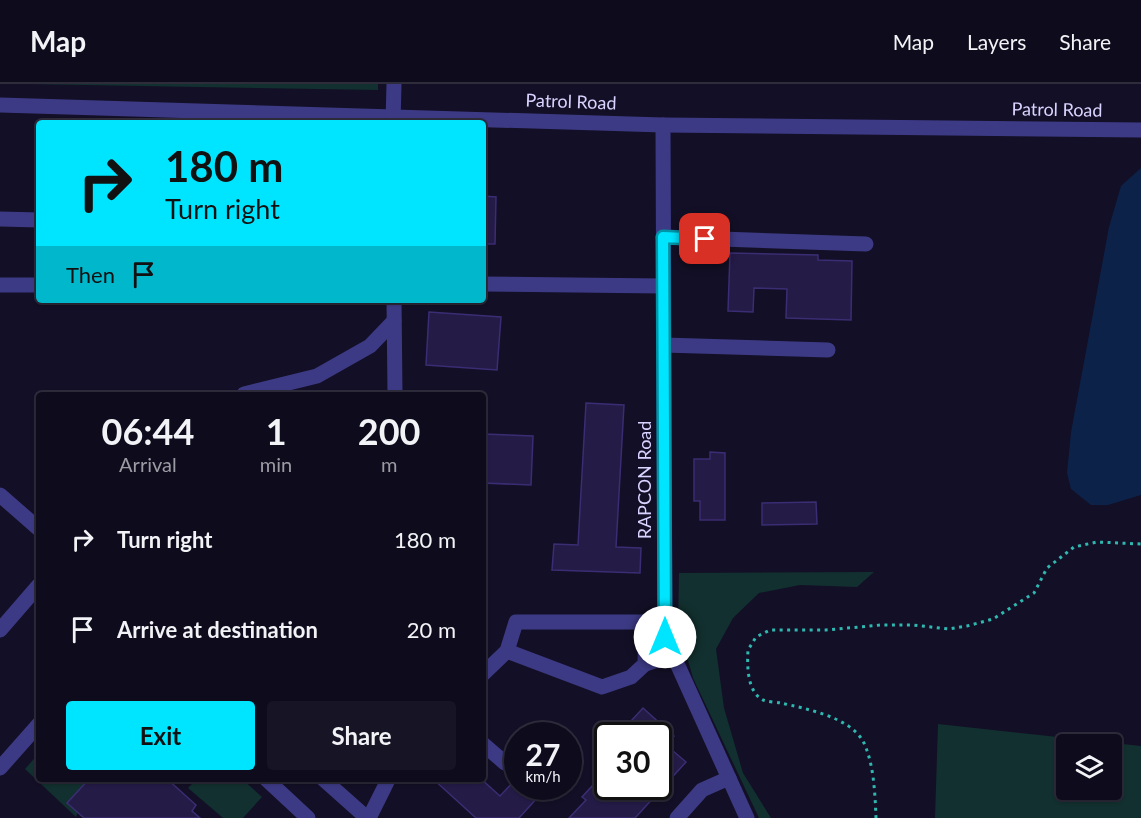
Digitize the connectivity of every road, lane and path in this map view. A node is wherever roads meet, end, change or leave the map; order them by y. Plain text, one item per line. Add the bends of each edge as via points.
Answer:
1 (394, 84) edge
2 (0, 105) edge
3 (393, 119) edge
4 (438, 120) edge
5 (486, 121) edge
6 (663, 125) junction
7 (1141, 130) edge
8 (0, 219) edge
9 (36, 220) edge
10 (663, 237) junction
11 (866, 244) dead end
12 (486, 284) edge
13 (0, 285) edge
14 (36, 285) edge
15 (663, 286) junction
16 (394, 303) edge
17 (394, 321) junction
18 (664, 345) junction
19 (828, 350) dead end
20 (252, 392) edge
21 (395, 392) edge
22 (0, 495) edge
23 (36, 526) edge
24 (1141, 544) edge
25 (36, 588) edge
26 (646, 622) junction
27 (665, 622) junction
28 (0, 630) edge
29 (507, 651) junction
30 (673, 655) junction
31 (645, 664) junction
32 (486, 671) edge
33 (36, 727) edge
34 (486, 746) edge
35 (504, 761) edge
36 (0, 768) edge
37 (729, 778) junction
38 (269, 782) edge
39 (327, 782) edge
40 (387, 782) edge
41 (308, 818) edge
42 (368, 818) edge
43 (677, 818) edge
44 (747, 818) edge
45 (876, 818) edge

1 - 3 street
2 - 3 street, Patrol Road
3 - 4 street, Patrol Road
5 - 6 street, Patrol Road
6 - 7 street, Patrol Road
6 - 10 street, RAPCON Road
8 - 9 street
10 - 11 street
10 - 15 street, RAPCON Road
12 - 15 street
13 - 14 street
15 - 18 street, RAPCON Road
16 - 17 street
17 - 20 street via 370,346 317,376
17 - 21 street
18 - 19 street
18 - 27 street, RAPCON Road
22 - 23 street
24 - 45 path via 1097,542 1074,547 1047,568 1034,593 993,619 967,626 770,630 756,637 748,650 752,687 762,700 808,710 844,724 863,742 875,790
25 - 28 street
26 - 27 street
26 - 29 street via 516,622
26 - 31 street
27 - 30 street, RAPCON Road via 665,637
29 - 31 street via 602,687 631,676
29 - 32 street
30 - 31 street
30 - 37 street, RAPCON Road
33 - 36 street
34 - 35 street
37 - 43 street via 702,790
37 - 44 street, RAPCON Road
38 - 41 street
39 - 42 street
40 - 42 street

